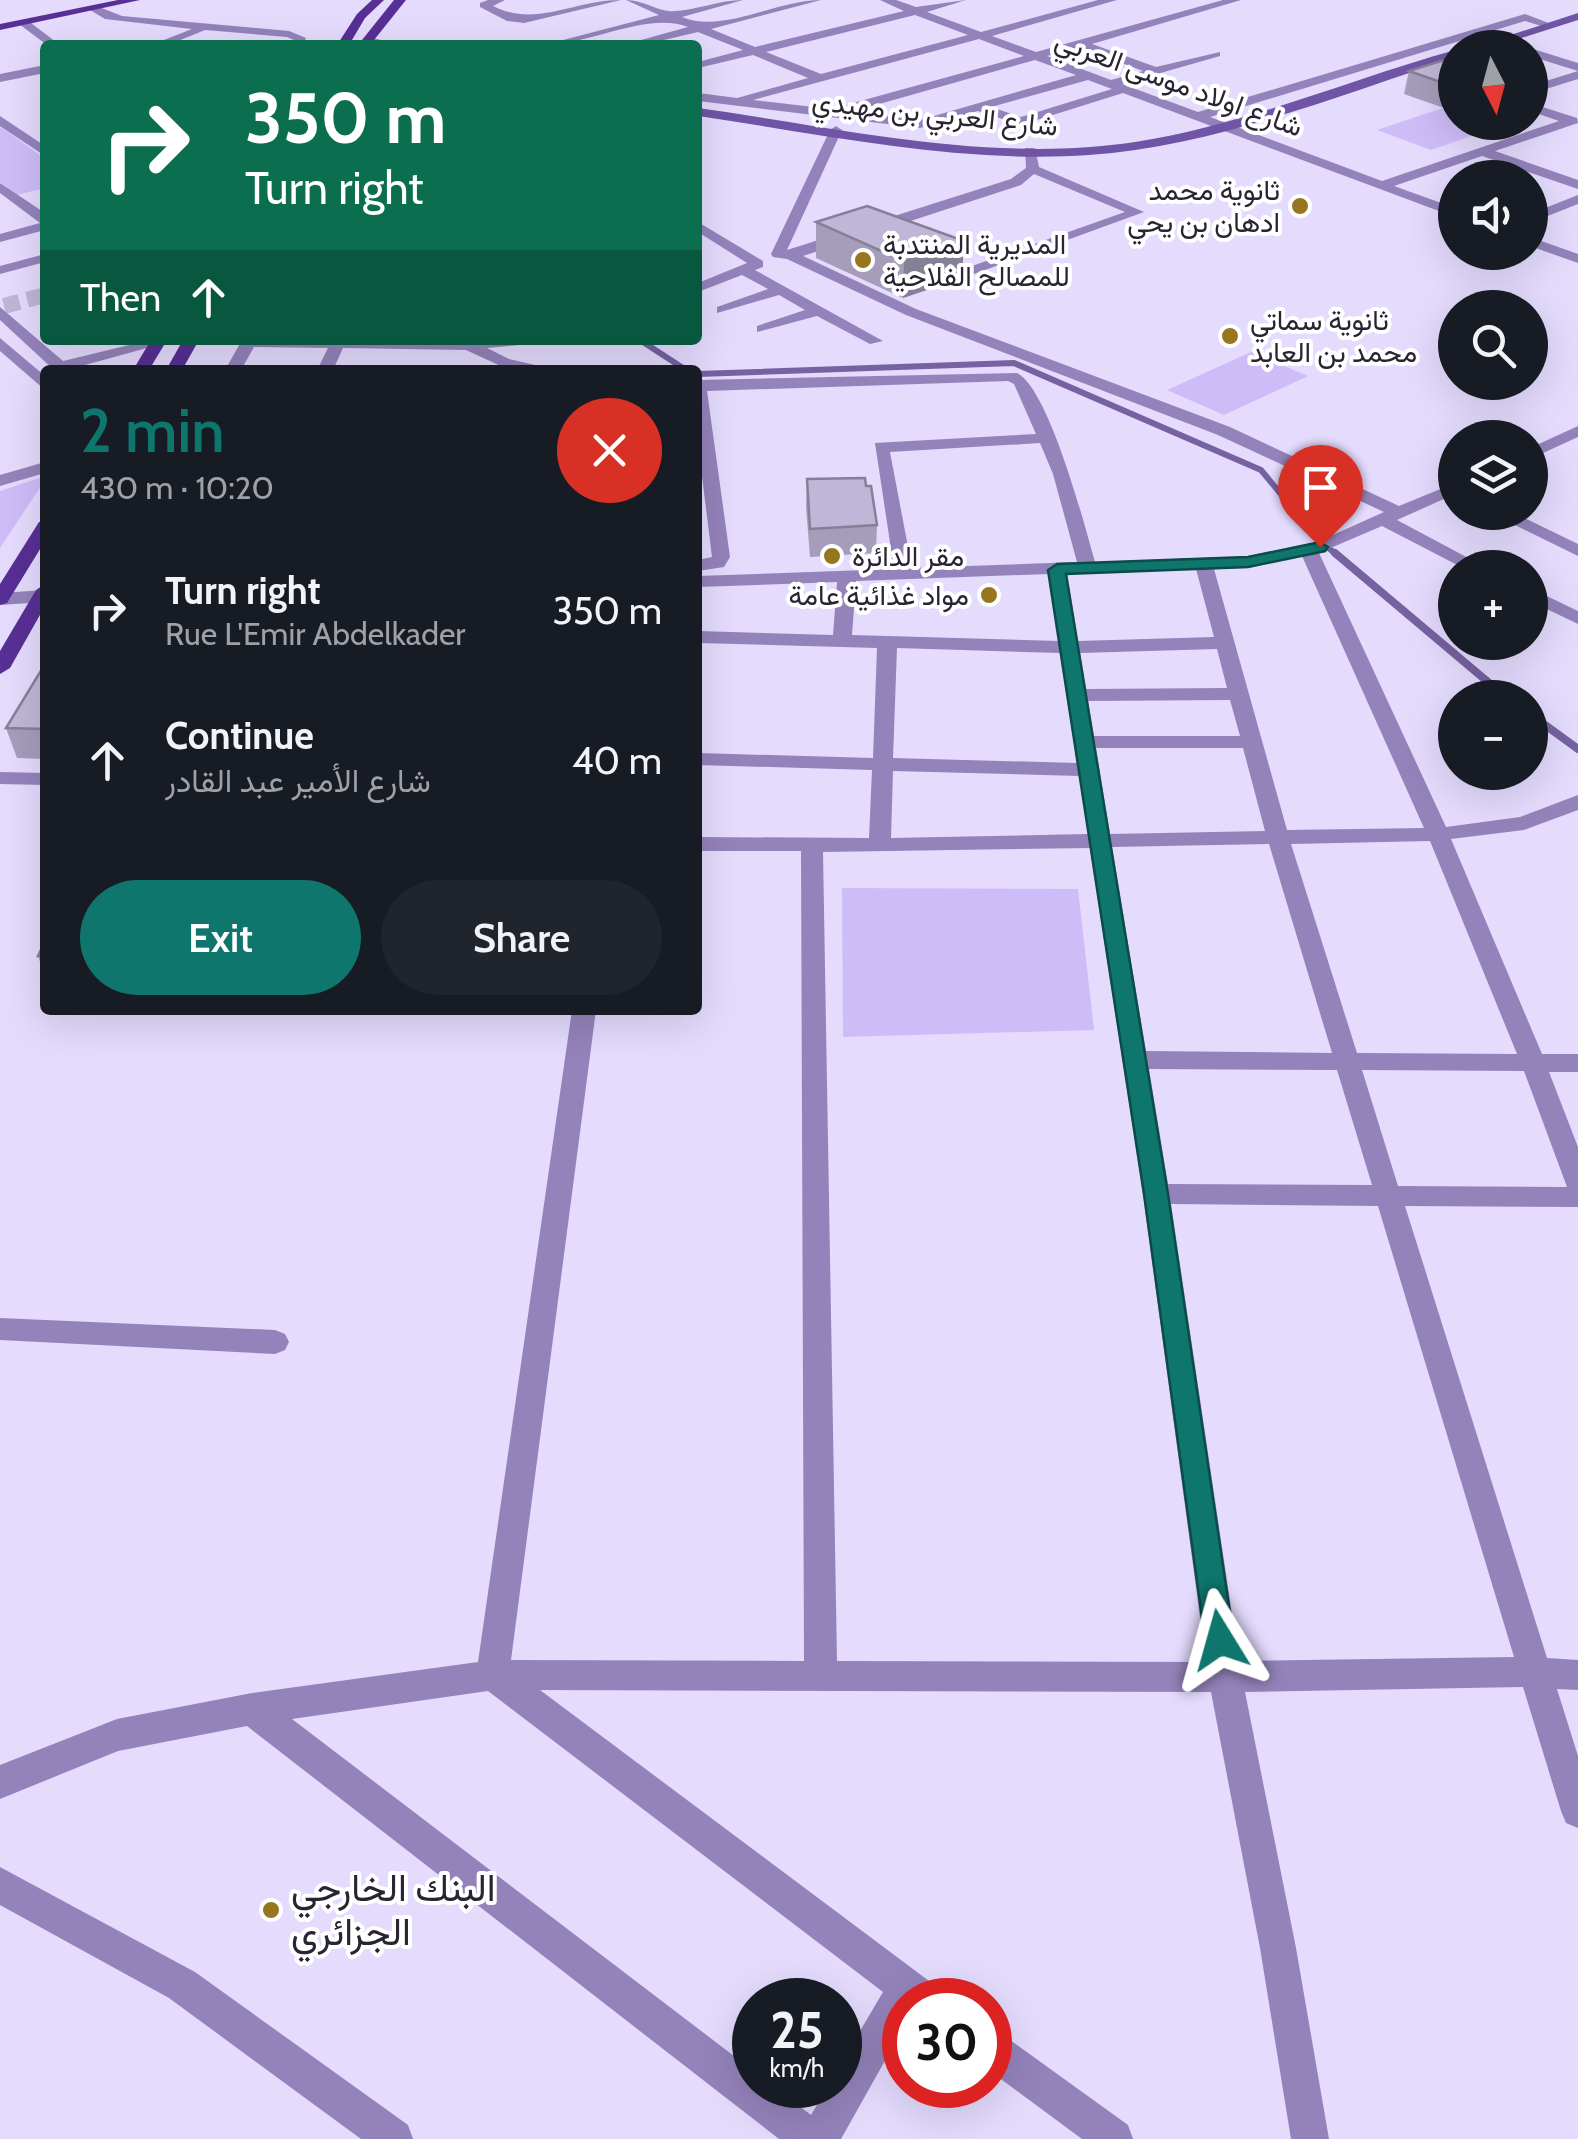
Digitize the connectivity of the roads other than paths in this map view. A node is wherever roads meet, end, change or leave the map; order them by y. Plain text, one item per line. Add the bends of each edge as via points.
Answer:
1 (134, 0) edge
2 (378, 0) edge
3 (400, 0) edge
4 (499, 0) edge
5 (613, 0) edge
6 (632, 0) edge
7 (738, 0) edge
8 (816, 0) edge
9 (960, 0) edge
10 (1111, 0) edge
11 (1236, 0) edge
12 (116, 2) edge
13 (880, 2) edge
14 (94, 8) junction
15 (906, 12) junction
16 (1578, 16) edge
17 (662, 18) junction
18 (26, 22) junction
19 (1548, 25) junction
20 (0, 27) edge
21 (202, 28) junction
22 (690, 30) junction
23 (1532, 30) edge
24 (978, 35) junction
25 (187, 37) junction
26 (48, 40) edge
27 (176, 40) edge
28 (222, 40) edge
29 (299, 40) edge
30 (346, 40) edge
31 (368, 40) edge
32 (571, 40) edge
33 (649, 40) edge
34 (1080, 43) junction
35 (1412, 51) junction
36 (751, 53) junction
37 (1216, 54) dead end
38 (1033, 56) junction
39 (1548, 58) edge
40 (1436, 60) joint
41 (702, 64) edge
42 (1578, 67) edge
43 (1411, 68) junction
44 (40, 70) edge
45 (1155, 72) junction
46 (1578, 75) edge
47 (1087, 76) junction
48 (1438, 76) edge
49 (0, 78) edge
50 (819, 78) junction
51 (1548, 84) edge
52 (1117, 87) junction
53 (1290, 88) junction
54 (702, 98) edge
55 (1313, 98) junction
56 (733, 102) junction
57 (980, 108) junction
58 (702, 113) edge
59 (1548, 113) edge
60 (829, 114) junction
61 (1196, 117) junction
62 (0, 120) edge
63 (1575, 122) edge
64 (1220, 126) junction
65 (836, 130) junction
66 (40, 148) edge
67 (1482, 151) junction
68 (1030, 152) junction
69 (1033, 168) junction
70 (1383, 185) junction
71 (1578, 186) edge
72 (0, 187) edge
73 (40, 194) edge
74 (1578, 199) edge
75 (16, 200) junction
76 (0, 204) edge
77 (1438, 206) edge
78 (1548, 211) edge
79 (40, 219) edge
80 (40, 225) edge
81 (702, 229) edge
82 (786, 231) junction
83 (863, 231) junction
84 (0, 238) edge
85 (826, 243) junction
86 (894, 244) edge
87 (1548, 248) edge
88 (786, 255) junction
89 (925, 257) edge
90 (40, 259) edge
91 (1578, 259) edge
92 (750, 267) junction
93 (0, 270) edge
94 (702, 286) edge
95 (780, 290) junction
96 (1, 308) edge
97 (722, 310) dead end
98 (818, 310) junction
99 (762, 330) dead end
100 (875, 340) dead end
101 (0, 343) edge
102 (146, 345) edge
103 (471, 345) edge
104 (58, 365) edge
105 (68, 365) edge
106 (518, 365) edge
107 (40, 381) edge
108 (702, 386) edge
109 (702, 416) edge
110 (1578, 431) edge
111 (1048, 438) junction
112 (1551, 444) junction
113 (1548, 445) edge
114 (1578, 456) edge
115 (40, 469) edge
116 (0, 481) edge
117 (1438, 497) edge
118 (1392, 516) junction
119 (1534, 530) edge
120 (40, 534) edge
121 (1321, 546) junction
122 (1448, 550) edge
123 (1578, 551) edge
124 (702, 564) edge
125 (1204, 565) junction
126 (1088, 568) junction
127 (1057, 570) junction
128 (904, 574) junction
129 (847, 576) junction
130 (702, 581) edge
131 (40, 594) edge
132 (0, 599) edge
133 (40, 601) edge
134 (1548, 603) edge
135 (1578, 618) edge
136 (702, 638) edge
137 (842, 641) junction
138 (887, 642) junction
139 (1225, 643) junction
140 (1069, 646) junction
141 (0, 668) edge
142 (1237, 694) junction
143 (1077, 695) junction
144 (1251, 742) junction
145 (1086, 756) junction
146 (702, 759) edge
147 (884, 764) junction
148 (0, 778) edge
149 (40, 779) edge
150 (1578, 802) edge
151 (1441, 834) junction
152 (1278, 838) junction
153 (1101, 841) junction
154 (702, 844) edge
155 (880, 844) junction
156 (812, 845) junction
157 (583, 1015) edge
158 (1134, 1060) junction
159 (1348, 1062) junction
160 (1536, 1062) junction
161 (1578, 1063) edge
162 (1578, 1182) edge
163 (1156, 1194) junction
164 (1389, 1196) junction
165 (1578, 1197) edge
166 (0, 1329) edge
167 (275, 1342) dead end
168 (1532, 1672) junction
169 (821, 1674) junction
170 (493, 1675) junction
171 (1578, 1675) edge
172 (1225, 1677) junction
173 (252, 1708) junction
174 (0, 1782) edge
175 (1578, 1812) edge
176 (0, 1885) edge
177 (895, 1978) edge
178 (882, 2043) edge
179 (1012, 2064) edge
180 (394, 2139) edge
181 (811, 2139) edge
182 (819, 2139) edge
183 (1114, 2139) edge
184 (1310, 2139) edge

1 - 12 main road
2 - 30 main road
3 - 31 main road
4 - 5 street via 484,5 517,20
5 - 17 street
6 - 17 street
7 - 17 street
8 - 22 street
9 - 15 street
10 - 24 street
11 - 34 street
12 - 14 main road
13 - 15 street, شارع اولاد موسى العربي
14 - 18 main road
14 - 21 street via 105,16
15 - 24 street, شارع اولاد موسى العربي
15 - 36 street
16 - 19 street
17 - 22 street
17 - 32 street
18 - 20 main road
18 - 26 street
19 - 23 street
19 - 35 street via 1524,17
21 - 25 street
21 - 29 street
22 - 33 street
22 - 36 street
24 - 38 street, شارع اولاد موسى العربي
24 - 50 street
25 - 27 street
25 - 28 street
34 - 38 street
34 - 45 street
35 - 40 street
35 - 53 street
36 - 41 street
36 - 50 street
37 - 45 street
38 - 47 street, شارع اولاد موسى العربي
38 - 60 street
39 - 42 street
40 - 43 street, شارع العربي بن مهيدي
43 - 48 street
43 - 55 street, شارع العربي بن مهيدي
44 - 49 street
45 - 52 street
46 - 51 street
47 - 52 street, شارع اولاد موسى العربي
47 - 57 street
50 - 56 street
52 - 57 street via 1016,121
52 - 61 street, شارع اولاد موسى العربي
53 - 55 street
53 - 61 street
54 - 56 street
55 - 64 street, شارع العربي بن مهيدي
56 - 60 street
57 - 60 street via 920,124
58 - 65 street, شارع العربي بن مهيدي
59 - 63 street
61 - 64 street, شارع اولاد موسى العربي
62 - 66 street
63 - 67 street
64 - 68 street, شارع العربي بن مهيدي via 1124,148
64 - 70 street, شارع اولاد موسى العربي
65 - 68 street, شارع العربي بن مهيدي
65 - 82 street
67 - 70 street
67 - 71 street
68 - 69 street
69 - 83 street via 1016,182
69 - 89 street via 1137,212 974,270
70 - 77 street, شارع اولاد موسى العربي
72 - 75 street
73 - 75 street
74 - 78 street
75 - 76 street
75 - 79 street
80 - 84 street
81 - 92 street
82 - 85 street
82 - 88 street via 778,252
83 - 85 street
83 - 86 street
85 - 88 street
87 - 91 street
88 - 92 street
88 - 118 street via 911,312 1224,431
90 - 93 street
92 - 94 street
92 - 95 street
95 - 97 street
95 - 98 street
96 - 104 street
98 - 99 street
98 - 100 street
101 - 107 street via 21,370
102 - 105 street
103 - 106 street
108 - 111 street via 996,373 1021,381
109 - 124 street via 721,557
110 - 112 street
111 - 126 street
111 - 128 street via 880,448
112 - 113 street
112 - 114 street
115 - 116 street
117 - 118 street
118 - 121 street
118 - 122 street
119 - 123 street
120 - 132 main road
121 - 125 street
121 - 151 street
125 - 126 street
125 - 139 street
126 - 127 street
127 - 128 street
127 - 140 street
128 - 129 street
129 - 130 street
129 - 137 street
131 - 132 street
133 - 141 main road
134 - 135 street
136 - 137 street
137 - 138 street
138 - 140 street
138 - 147 street
139 - 140 street
139 - 142 street
140 - 143 street
142 - 143 street
142 - 144 street
143 - 145 street
144 - 145 street
144 - 152 street
145 - 147 street
145 - 153 street
146 - 147 street
147 - 155 street
148 - 149 street
150 - 151 street via 1524,823
151 - 152 street
151 - 160 street
152 - 153 street
152 - 159 street
153 - 155 street
153 - 158 street
154 - 156 street
155 - 156 street
156 - 169 street
157 - 170 street
158 - 159 street
158 - 163 street
159 - 160 street
159 - 164 street
160 - 161 street
160 - 162 street
163 - 164 street
163 - 172 street
164 - 165 street
164 - 168 street
166 - 167 street
168 - 171 street
168 - 172 street
168 - 175 street
169 - 170 street
169 - 172 street
170 - 173 street
170 - 177 street
172 - 184 street
173 - 174 street via 117,1735
173 - 181 street
176 - 180 street via 182,1985
178 - 182 street
179 - 183 street

